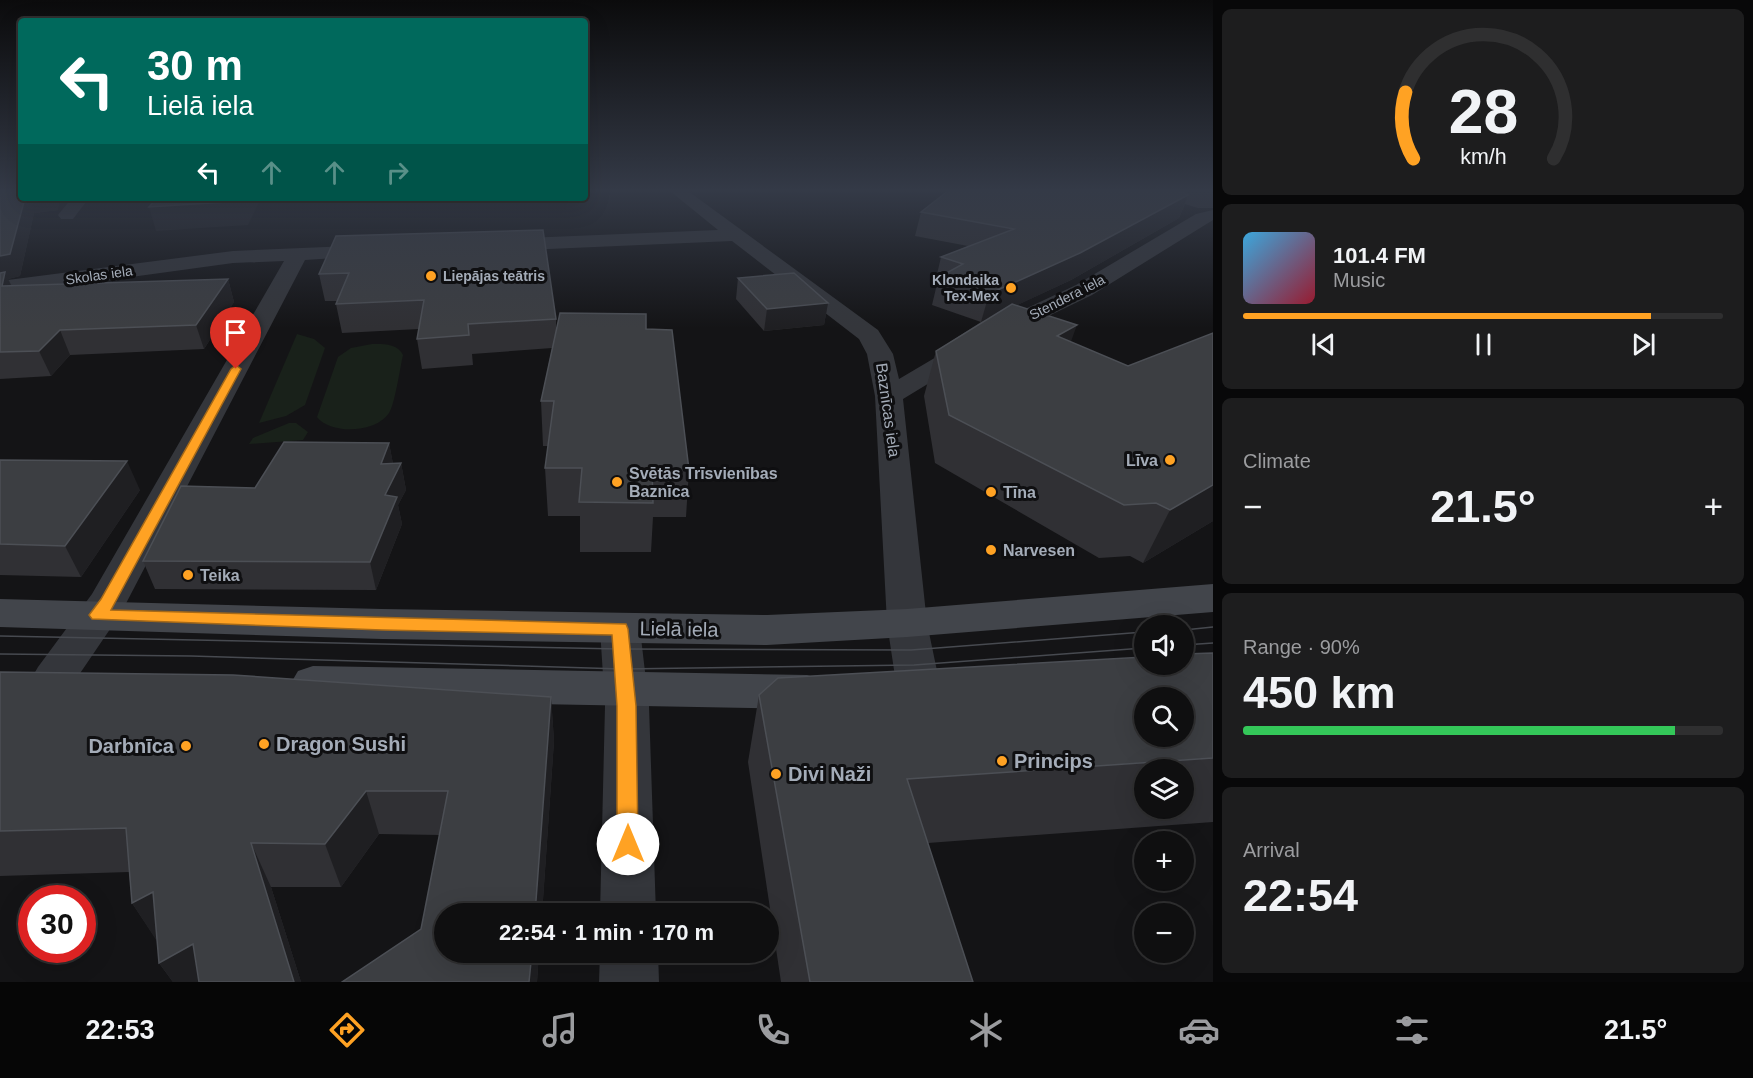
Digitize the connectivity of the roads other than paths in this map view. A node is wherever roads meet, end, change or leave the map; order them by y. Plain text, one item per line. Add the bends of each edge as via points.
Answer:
1 (695, 237) edge
2 (739, 237) edge
3 (1171, 237) edge
4 (485, 246) edge
5 (392, 250) edge
6 (298, 254) junction
7 (0, 288) edge
8 (889, 396) junction
9 (1213, 598) edge
10 (0, 613) edge
11 (98, 615) junction
12 (907, 622) junction
13 (620, 629) junction
14 (10, 678) edge
15 (53, 679) junction
16 (100, 680) edge
17 (279, 682) edge
18 (624, 690) junction
19 (628, 903) edge
20 (628, 963) edge
21 (629, 982) edge

1 - 4 street
2 - 8 street, Baznīcas iela via 868,335 880,354
3 - 8 street, Stendera iela via 1084,290 996,332
5 - 6 street, Skolas iela
6 - 7 street, Skolas iela via 233,257
6 - 11 street
8 - 12 street, Baznīcas iela
9 - 12 street, Lielā iela
10 - 11 street, Lielā iela
11 - 13 street, Lielā iela
11 - 15 street
12 - 13 street, Lielā iela via 767,630
12 - 18 street, Baznīcas iela via 901,690
13 - 18 street
14 - 15 street
15 - 16 street
17 - 18 street
18 - 19 street
20 - 21 street

